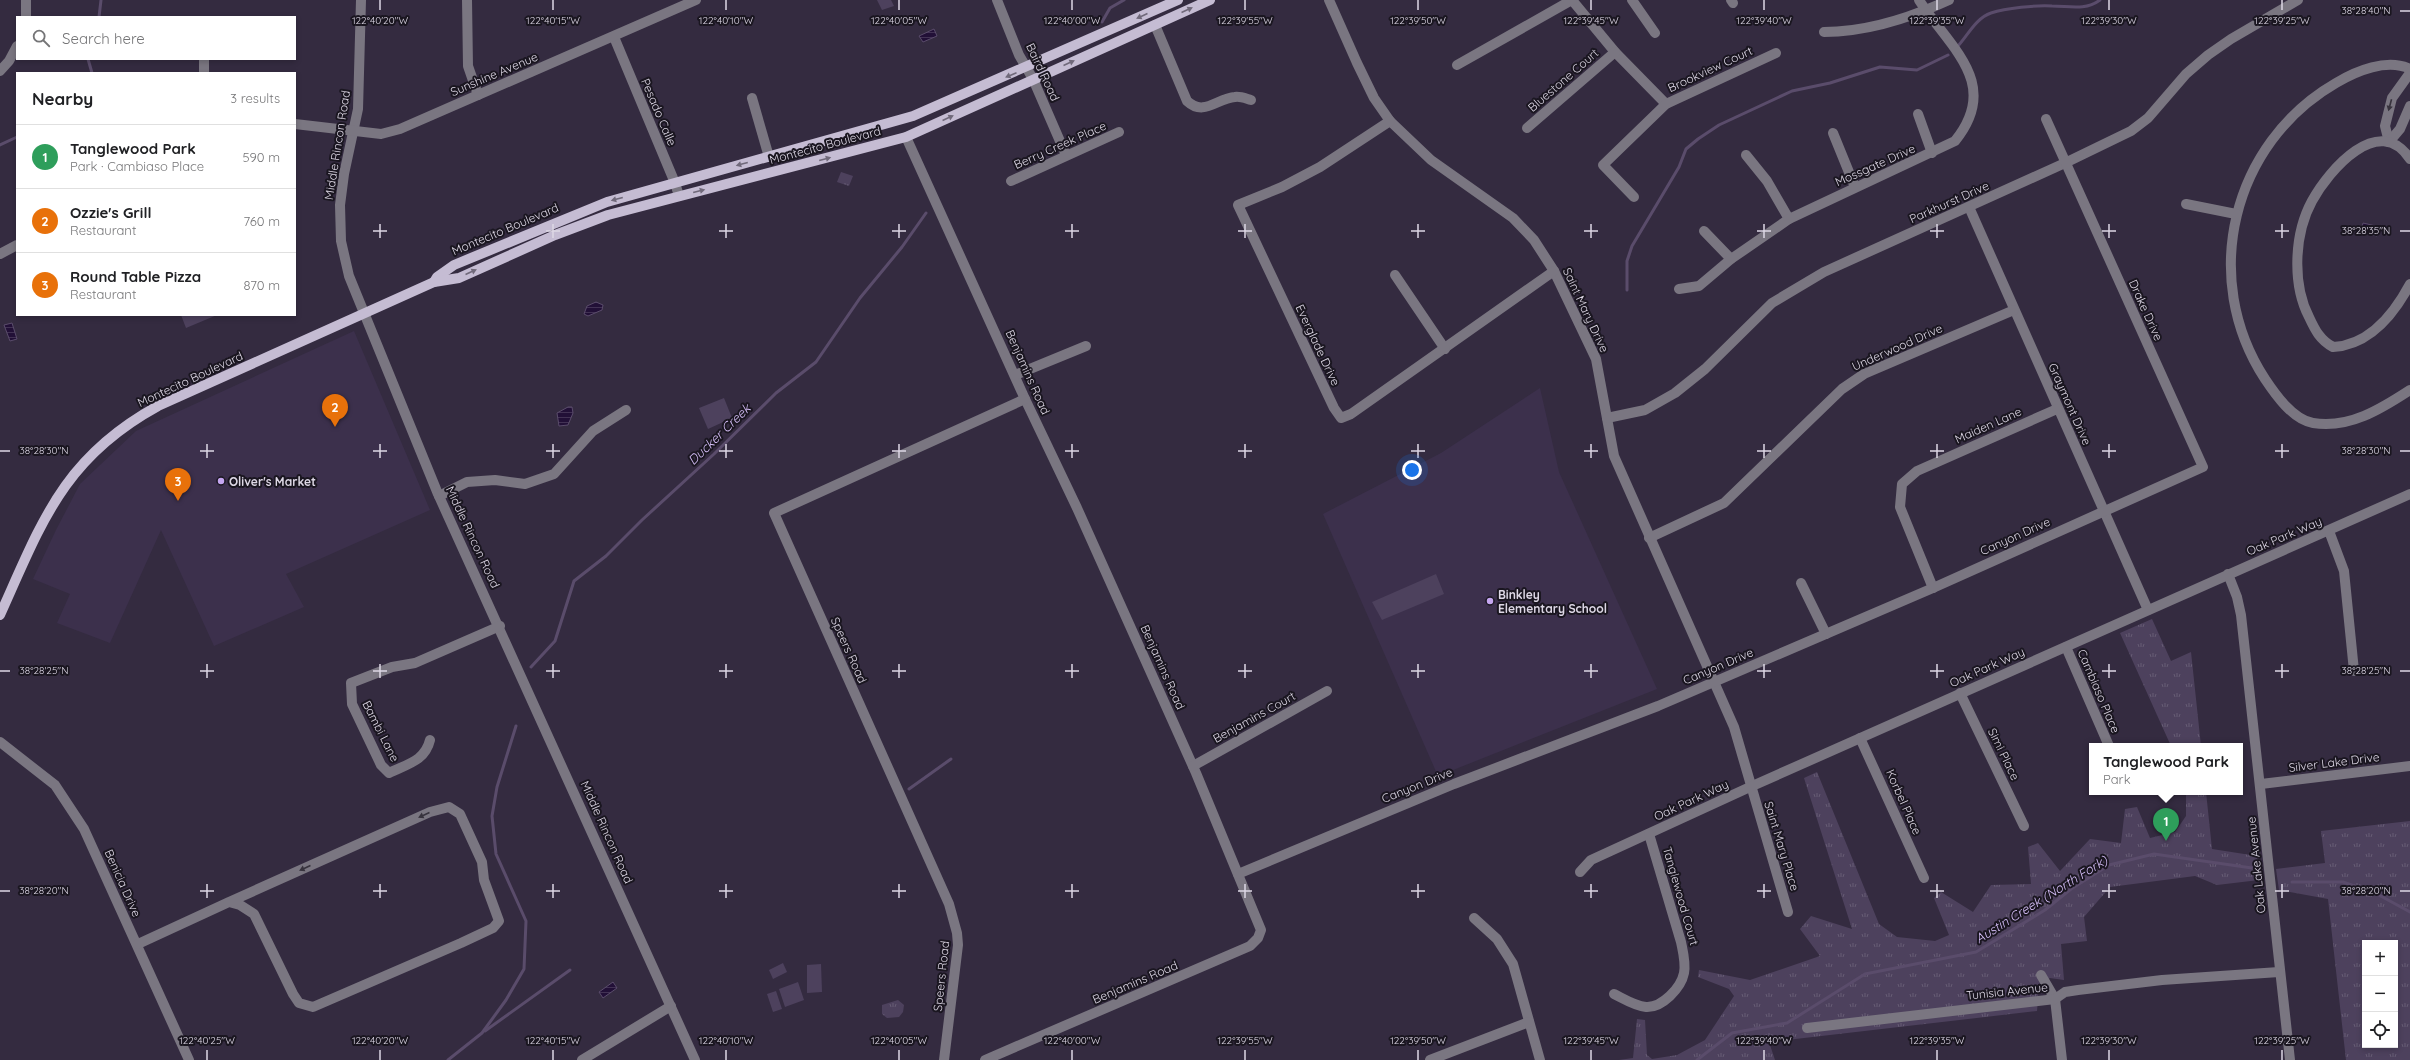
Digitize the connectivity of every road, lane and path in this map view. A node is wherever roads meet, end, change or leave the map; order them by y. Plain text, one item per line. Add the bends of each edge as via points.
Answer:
1 (26, 0) edge
2 (360, 0) edge
3 (467, 0) edge
4 (696, 0) edge
5 (997, 0) edge
6 (1178, 0) edge
7 (1210, 0) edge
8 (1329, 0) edge
9 (1572, 0) edge
10 (1632, 0) edge
11 (1919, 0) edge
12 (1949, 0) edge
13 (2298, 0) edge
14 (1926, 10) junction
15 (26, 16) edge
16 (1155, 25) junction
17 (1824, 32) dead end
18 (1655, 33) dead end
19 (614, 37) junction
20 (16, 48) edge
21 (1616, 52) junction
22 (1776, 53) dead end
23 (204, 60) dead end
24 (1458, 65) dead end
25 (1027, 68) junction
26 (2410, 69) edge
27 (0, 71) edge
28 (204, 72) edge
29 (2410, 73) edge
30 (1033, 79) junction
31 (478, 95) junction
32 (752, 98) dead end
33 (1251, 100) dead end
34 (1666, 104) junction
35 (2410, 106) edge
36 (1918, 114) dead end
37 (2046, 118) dead end
38 (1390, 121) junction
39 (296, 124) edge
40 (1527, 128) dead end
41 (355, 132) junction
42 (1119, 132) dead end
43 (1833, 133) dead end
44 (906, 137) junction
45 (2389, 142) junction
46 (1932, 153) junction
47 (1066, 155) junction
48 (1746, 155) dead end
49 (769, 157) junction
50 (2410, 159) edge
51 (2065, 164) junction
52 (1011, 181) dead end
53 (675, 183) junction
54 (1855, 187) junction
55 (679, 196) junction
56 (1634, 197) dead end
57 (2186, 204) dead end
58 (1969, 207) junction
59 (2236, 214) junction
60 (1789, 219) junction
61 (1704, 231) dead end
62 (16, 246) edge
63 (0, 254) edge
64 (1731, 260) junction
65 (1554, 271) junction
66 (1395, 275) dead end
67 (434, 282) junction
68 (2410, 284) edge
69 (1679, 289) dead end
70 (2014, 310) junction
71 (364, 314) junction
72 (1086, 346) dead end
73 (1445, 349) junction
74 (1015, 375) junction
75 (2410, 390) edge
76 (1025, 399) junction
77 (2058, 409) junction
78 (626, 410) dead end
79 (1607, 418) junction
80 (2203, 467) joint
81 (2410, 494) edge
82 (439, 496) junction
83 (2103, 511) junction
84 (2329, 531) junction
85 (1649, 538) junction
86 (2228, 574) junction
87 (1801, 583) dead end
88 (1933, 588) junction
89 (2148, 610) junction
90 (0, 615) edge
91 (500, 626) junction
92 (1826, 634) junction
93 (2066, 647) junction
94 (2354, 671) dead end
95 (1713, 682) junction
96 (1327, 691) dead end
97 (1960, 693) junction
98 (1860, 738) junction
99 (430, 740) dead end
100 (0, 742) edge
101 (2107, 743) edge
102 (1193, 766) junction
103 (2410, 766) edge
104 (2261, 784) junction
105 (1750, 786) junction
106 (2024, 826) dead end
107 (1649, 834) junction
108 (1580, 872) dead end
109 (1238, 874) junction
110 (1924, 878) dead end
111 (229, 902) junction
112 (1788, 912) dead end
113 (1474, 918) dead end
114 (138, 944) junction
115 (2279, 972) junction
116 (2041, 975) dead end
117 (1614, 994) dead end
118 (2055, 999) junction
119 (671, 1006) junction
120 (1529, 1022) junction
121 (1807, 1028) dead end
122 (189, 1060) edge
123 (582, 1060) edge
124 (695, 1060) edge
125 (944, 1060) edge
126 (985, 1060) edge
127 (1430, 1060) edge
128 (1540, 1060) edge
129 (2062, 1060) edge
130 (2290, 1060) edge

1 - 15 street
2 - 41 street, Middle Rincon Road via 360,87
3 - 31 street via 468,66
4 - 19 street, Sunshine Avenue
5 - 25 street, Baird Road via 1019,55
6 -> 25 main road, Montecito Boulevard
16 -> 7 main road, Montecito Boulevard
8 - 38 street, Saint Mary Drive via 1356,63 1374,98
9 - 21 street
9 - 24 street
10 - 18 street
11 - 14 street, Mossgate Drive
12 - 14 street
13 - 51 street, Parkhurst Drive via 2208,55 2186,74 2148,118 2131,131
14 - 17 street via 1851,32
14 - 46 street, Mossgate Drive via 1959,55 1972,78 1973,100 1970,119 1955,141
30 -> 16 main road, Montecito Boulevard
16 - 33 street via 1187,101 1193,106 1201,108 1235,97
19 - 31 street, Sunshine Avenue
19 - 53 street, Pesado Calle
20 - 27 street
21 - 34 street
21 - 40 street, Bluestone Court
22 - 34 street, Brookview Court
23 - 28 street
25 - 30 street, Baird Road
25 -> 49 main road, Montecito Boulevard via 892,123
26 - 59 street via 2392,64 2347,76 2320,92 2292,115 2262,154 2247,180
29 -> 45 street via 2392,98 2385,126
44 -> 30 main road, Montecito Boulevard
30 - 47 street, Baird Road
31 - 41 street, Sunshine Avenue via 400,129 381,134
32 - 49 street
34 - 56 street, Brookview Court via 1603,165
35 - 45 street via 2400,129
36 - 46 street
37 - 51 street, Drake Drive
38 - 65 street, Saint Mary Drive via 1431,160 1513,218 1534,240
38 - 73 street, Everglade Drive via 1320,167 1238,206 1331,402 1341,418
39 - 41 street, Sunshine Avenue via 312,124
41 - 71 street, Middle Rincon Road via 344,174 340,232 349,276
42 - 47 street, Berry Creek Place
43 - 54 street
55 -> 44 main road, Montecito Boulevard
44 - 74 street, Benjamins Road
45 - 50 street via 2398,145
45 - 68 street via 2370,142 2345,159 2329,176 2311,202 2298,248 2299,282 2306,311 2318,335 2333,347 2345,346 2369,335 2394,310
46 - 54 street, Mossgate Drive
47 - 52 street, Berry Creek Place
48 - 60 street via 1767,181
49 -> 53 main road, Montecito Boulevard
51 - 58 street, Parkhurst Drive
51 - 80 street, Drake Drive
53 - 55 street, Pesado Calle
53 -> 67 main road, Montecito Boulevard via 607,202 538,229 454,264
54 - 60 street, Mossgate Drive
67 -> 55 main road, Montecito Boulevard via 459,278 555,235 608,215
57 - 59 street
58 - 70 street, Graymont Drive
58 - 79 street, Parkhurst Drive via 1794,288 1772,303 1706,369 1675,393 1645,410
59 - 75 street via 2230,253 2234,305 2255,363 2285,405 2311,423 2339,424 2382,408
60 - 64 street, Mossgate Drive
61 - 64 street
62 - 63 street
64 - 69 street, Mossgate Drive via 1699,286
65 - 73 street, Everglade Drive
65 - 79 street, Saint Mary Drive via 1596,359
66 - 73 street
67 - 71 main road, Montecito Boulevard
70 - 77 street, Graymont Drive
70 - 85 street, Underwood Drive via 1864,374 1842,389 1724,503
71 - 82 street, Middle Rincon Road
71 - 90 main road, Montecito Boulevard via 158,406 119,430 76,472 57,495
72 - 74 street
74 - 76 street, Benjamins Road
76 - 102 street, Benjamins Road via 1069,490
76 - 125 street, Speers Road via 774,513 952,916 958,945
77 - 83 street, Graymont Drive
77 - 88 street, Maiden Lane via 1917,471 1902,484 1900,506
78 - 82 street via 593,431 554,474 525,484 495,480 467,482
79 - 85 street, Saint Mary Drive via 1614,456
80 - 83 street, Canyon Drive
81 - 84 street, Oak Park Way
82 - 91 street, Middle Rincon Road
83 - 88 street, Canyon Drive
83 - 89 street, Graymont Drive
84 - 86 street, Oak Park Way
84 - 94 street via 2344,571
85 - 95 street, Saint Mary Drive
86 - 89 street, Oak Park Way
86 - 104 street, Oak Lake Avenue via 2238,597 2241,615
87 - 92 street
88 - 92 street, Canyon Drive
89 - 93 street, Oak Park Way
91 - 99 street, Bambi Lane via 415,663 392,667 351,683 352,704 381,765 389,773 420,759 428,750
91 - 119 street, Middle Rincon Road
92 - 95 street, Canyon Drive
93 - 97 street, Oak Park Way
93 - 101 street, Cambiaso Place
95 - 105 street, Saint Mary Drive via 1734,728
95 - 109 street, Canyon Drive via 1639,714 1454,784
96 - 102 street, Benjamins Court
97 - 98 street, Oak Park Way
97 - 106 street, Simi Place
98 - 105 street, Oak Park Way
98 - 110 street, Korbel Place
100 - 114 street, Benicia Drive via 55,785 68,803 84,829
102 - 109 street, Benjamins Road
103 - 104 street, Silver Lake Drive
104 - 115 street, Oak Lake Avenue
105 - 107 street, Oak Park Way
105 - 112 street, Saint Mary Place
107 - 108 street, Oak Park Way via 1591,860
107 - 117 street, Tanglewood Court via 1685,958 1684,974 1676,989 1662,1002 1647,1007
109 - 126 street, Benjamins Road via 1261,930 1258,938 1250,946
111 -> 111 street via 240,904 254,914 292,994 299,1003 313,1007 461,943 493,928 499,921 484,880 482,862 460,814 448,807 430,812
111 - 114 street
113 - 120 street via 1497,939 1512,964
114 - 122 street, Benicia Drive
115 - 118 street, Tunisia Avenue via 2162,980 2078,990 2065,992
115 - 130 street, Oak Lake Avenue
116 - 118 street
118 - 121 street, Tunisia Avenue
118 - 129 street
119 - 123 street
119 - 124 street, Middle Rincon Road
120 - 127 street
120 - 128 street

